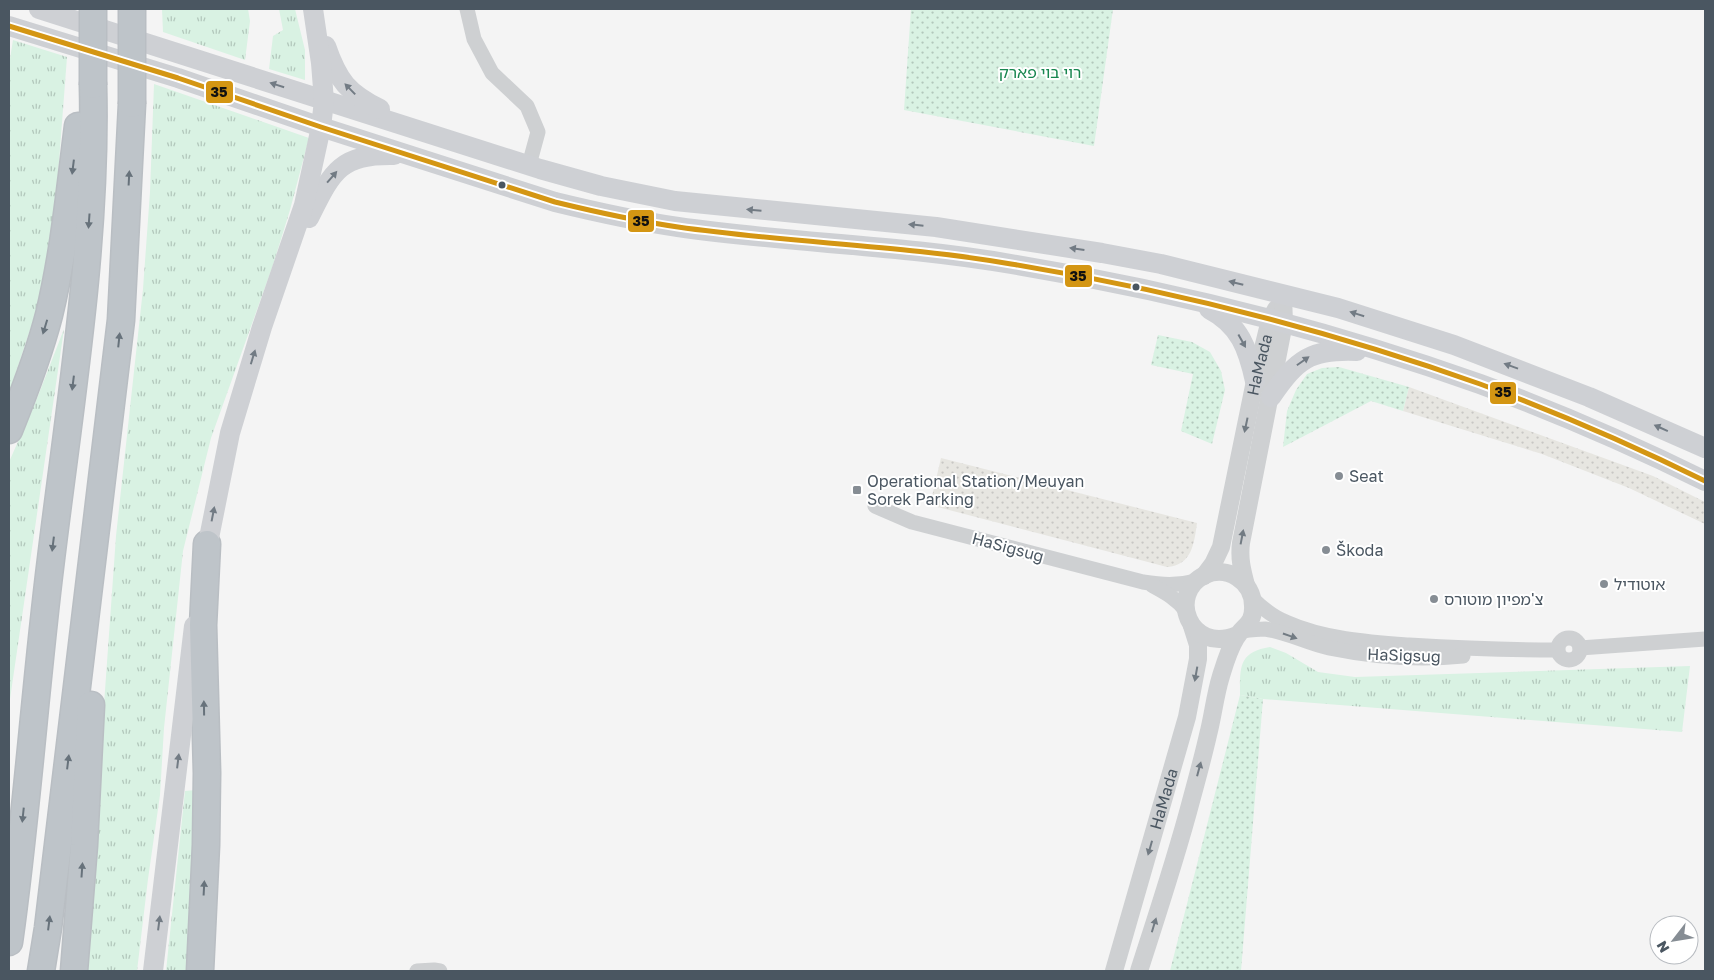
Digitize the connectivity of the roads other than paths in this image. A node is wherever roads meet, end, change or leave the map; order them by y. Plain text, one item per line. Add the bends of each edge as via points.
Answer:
1 (39, 9) edge
2 (93, 9) edge
3 (132, 9) edge
4 (313, 9) edge
5 (467, 9) edge
6 (9, 26) edge
7 (88, 84) junction
8 (324, 101) junction
9 (321, 127) junction
10 (422, 130) junction
11 (412, 155) junction
12 (529, 165) junction
13 (277, 282) junction
14 (1283, 295) junction
15 (1192, 300) junction
16 (1277, 321) junction
17 (1382, 352) junction
18 (115, 376) junction
19 (1255, 381) junction
20 (1271, 397) junction
21 (9, 430) edge
22 (1705, 448) edge
23 (1705, 481) edge
24 (875, 506) dead end
25 (207, 544) junction
26 (1200, 578) junction
27 (1143, 582) junction
28 (1249, 591) junction
29 (47, 592) junction
30 (1189, 618) junction
31 (1240, 633) junction
32 (1705, 639) edge
33 (1509, 650) junction
34 (9, 798) edge
35 (9, 942) edge
36 (41, 971) edge
37 (74, 971) edge
38 (153, 971) edge
39 (200, 971) edge
40 (416, 971) edge
41 (440, 971) edge
42 (1114, 971) edge
43 (1140, 971) edge

8 -> 1 main road
2 - 7 highway, bridge
18 -> 3 highway, bridge via 132,104
4 - 8 main road
10 -> 4 main road via 360,99 345,85 334,66
5 - 12 street via 474,39 492,73 527,106 538,132
6 - 9 main road via 178,78
7 -> 21 highway via 56,284 31,372
7 -> 29 highway via 92,181 83,294
8 - 9 main road
8 - 10 main road
9 - 11 main road
9 - 13 main road via 304,205
10 - 12 main road
13 -> 11 main road via 326,184 341,167 372,154
11 - 15 main road via 555,202 618,217 710,231 966,257
14 -> 12 main road via 1161,264 936,227 675,201 601,186
25 -> 13 main road via 230,433
14 - 16 street, HaMada
22 -> 14 main road via 1482,355 1338,308
15 - 16 main road
15 -> 19 main road via 1214,312 1237,332 1248,353
16 - 17 main road
16 - 19 street, HaMada
16 - 20 street, HaMada
20 -> 17 main road via 1286,375 1308,357 1324,351
17 - 23 main road via 1550,411
36 -> 18 highway
37 -> 18 highway
19 -> 26 street, HaMada via 1221,547 1213,564
28 -> 20 street, HaMada via 1239,555
24 - 27 street, HaSigsug via 912,522
38 -> 25 main road via 191,650
39 -> 25 highway via 206,846 203,625
26 - 27 street, HaSigsug via 1167,585
26 - 28 street via 1222,572 1231,574 1239,578
26 - 30 street via 1190,588 1187,597
27 - 30 street, HaSigsug via 1169,594 1180,603
28 - 31 street via 1252,616
28 - 33 street, HaSigsug via 1263,608 1287,623 1330,636 1368,642
29 - 34 highway
29 -> 35 highway
30 - 31 street via 1199,633 1208,638 1228,639
30 -> 42 street, HaMada via 1198,646 1198,659 1187,717
31 -> 33 street, HaSigsug via 1263,629 1275,631 1321,646 1388,658 1447,658
43 -> 31 street, HaMada via 1185,825 1220,679
32 - 33 street, HaSigsug via 1580,648 1578,658 1571,661 1564,660 1557,650
40 - 41 street

